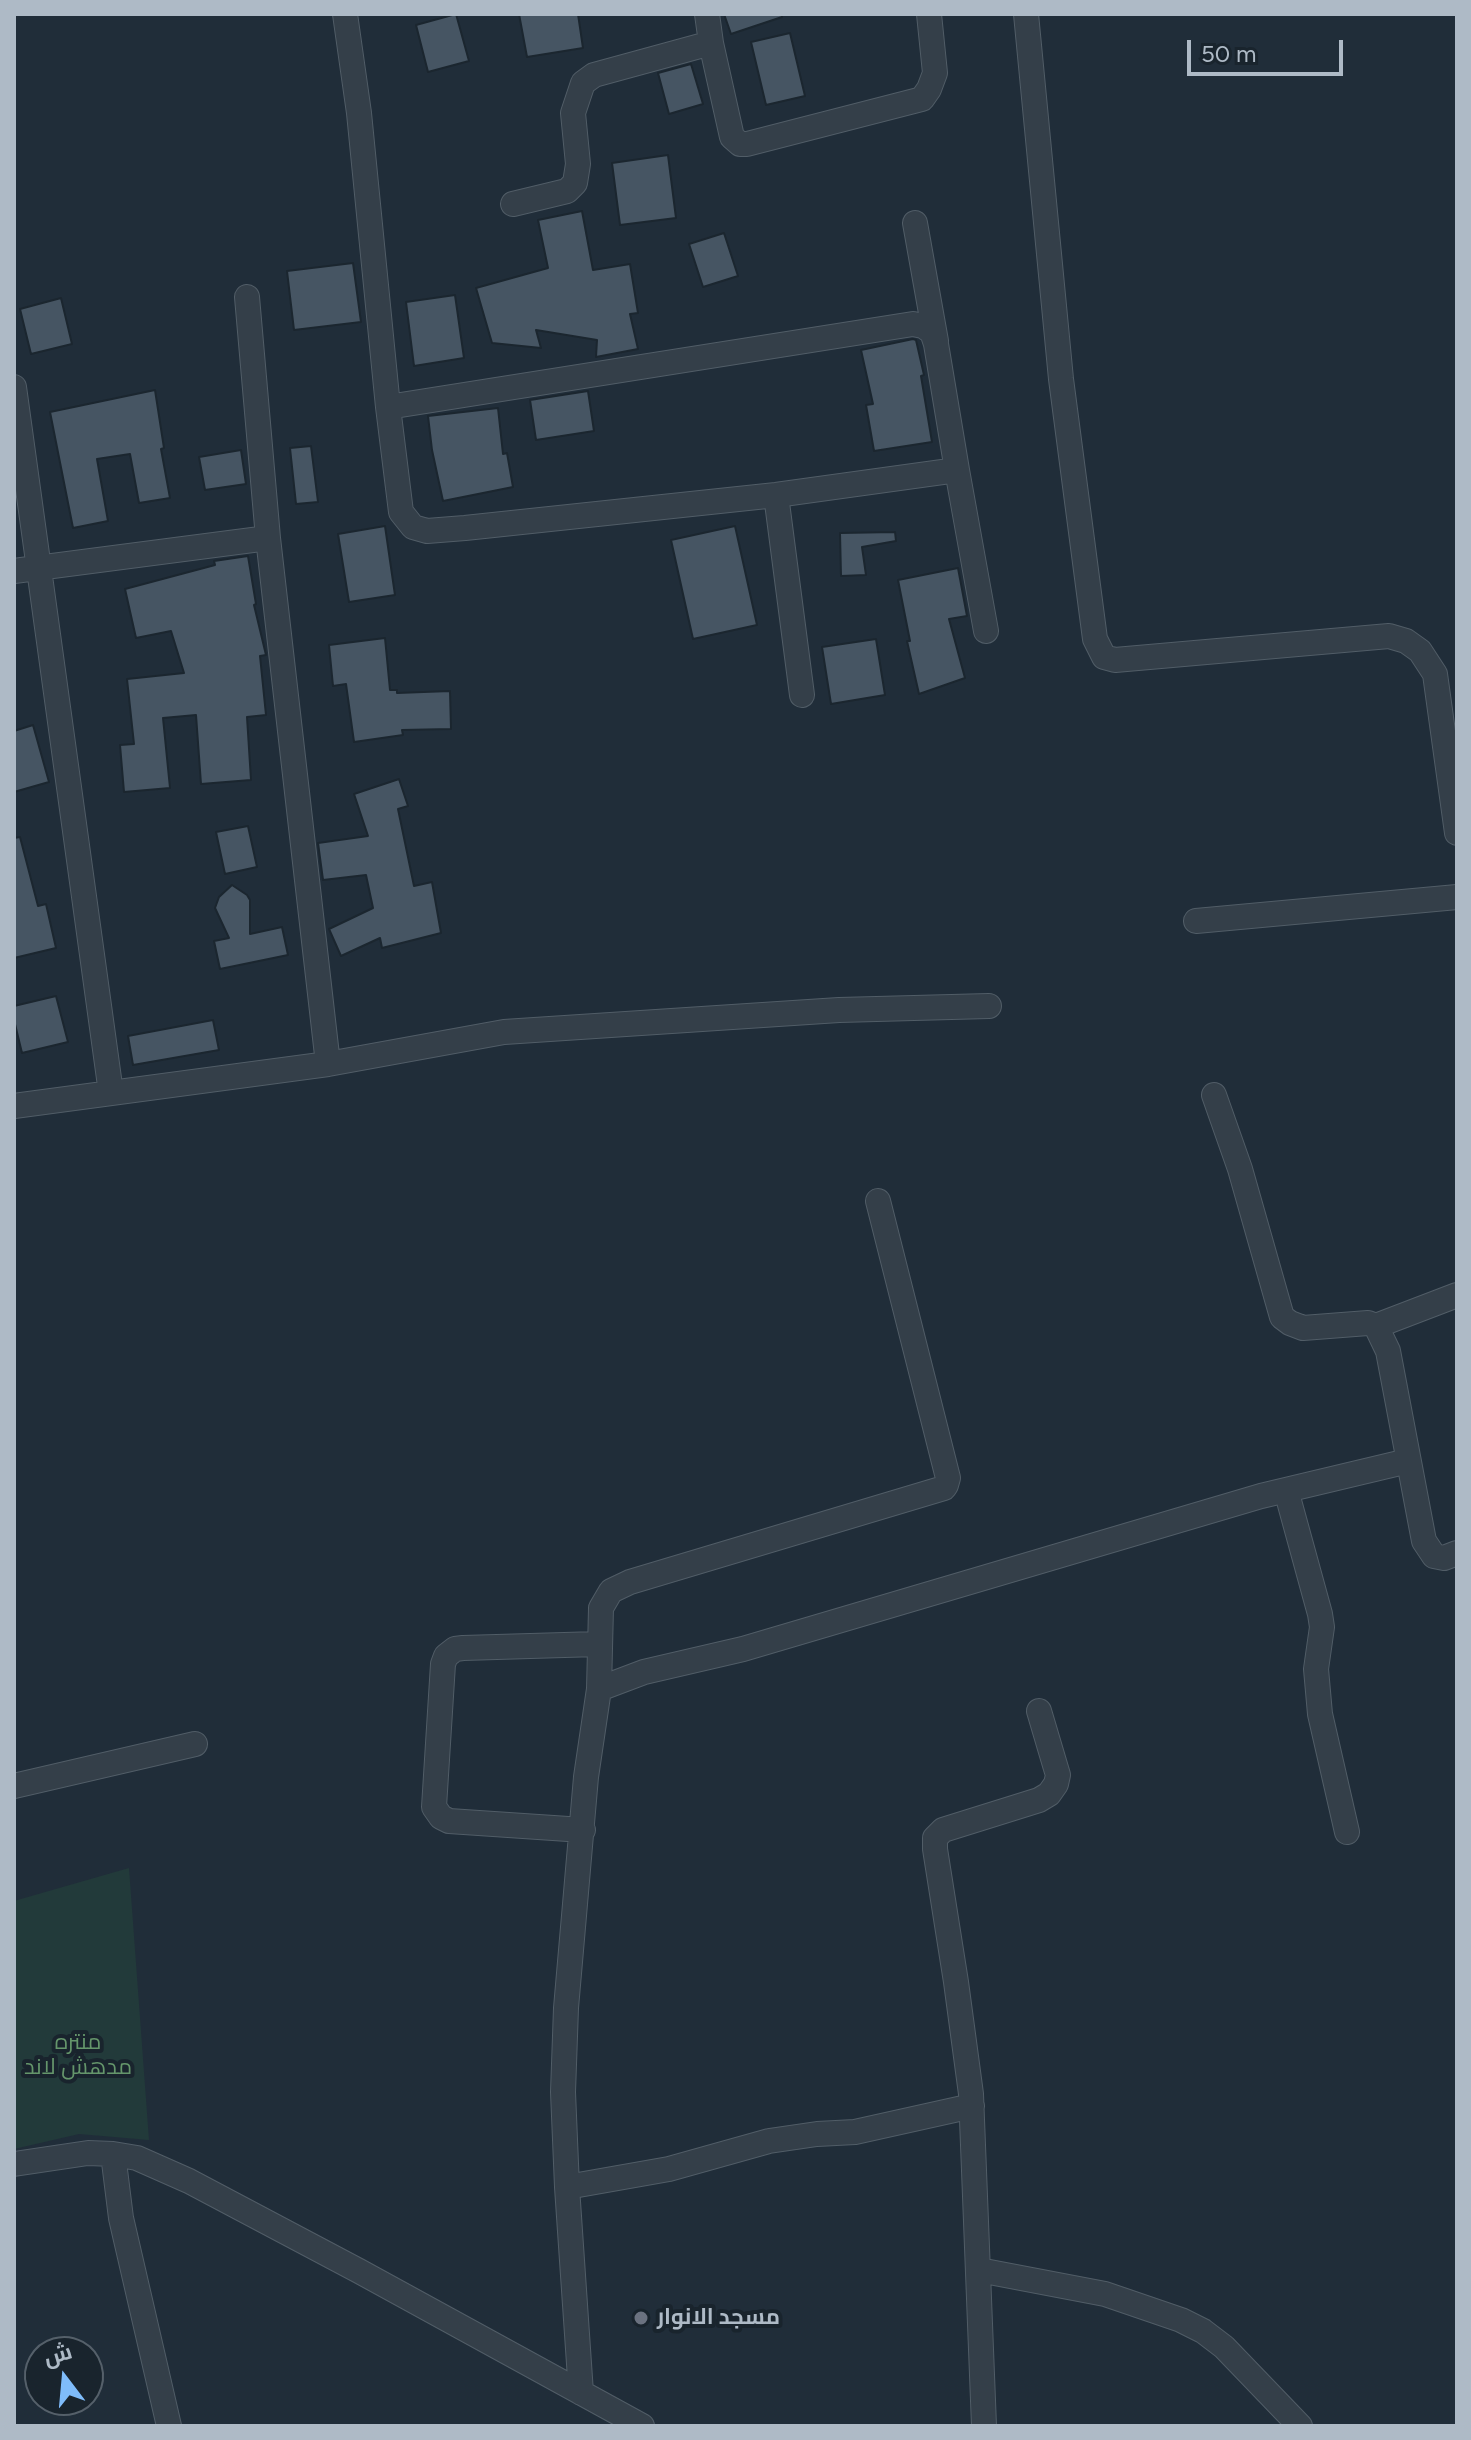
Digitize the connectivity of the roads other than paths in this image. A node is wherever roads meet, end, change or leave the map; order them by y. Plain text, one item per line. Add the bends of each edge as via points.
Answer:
1 (345, 14) edge
2 (707, 14) edge
3 (929, 14) edge
4 (1026, 14) edge
5 (711, 43) junction
6 (513, 204) dead end
7 (915, 223) dead end
8 (247, 297) dead end
9 (936, 344) junction
10 (14, 387) edge
11 (388, 407) junction
12 (957, 470) junction
13 (776, 495) junction
14 (268, 538) junction
15 (39, 568) junction
16 (14, 571) edge
17 (986, 631) dead end
18 (802, 695) dead end
19 (1457, 833) edge
20 (1457, 897) edge
21 (1196, 921) dead end
22 (989, 1006) dead end
23 (328, 1064) junction
24 (111, 1093) junction
25 (1214, 1095) dead end
26 (14, 1106) edge
27 (878, 1201) dead end
28 (1457, 1295) edge
29 (1376, 1326) junction
30 (1408, 1461) junction
31 (1286, 1490) junction
32 (1457, 1553) edge
33 (598, 1644) junction
34 (599, 1689) junction
35 (1039, 1711) dead end
36 (195, 1744) dead end
37 (14, 1786) edge
38 (583, 1830) junction
39 (1347, 1832) dead end
40 (972, 2106) junction
41 (113, 2154) junction
42 (14, 2164) edge
43 (567, 2187) junction
44 (979, 2270) junction
45 (581, 2393) junction
46 (169, 2426) edge
47 (642, 2426) edge
48 (984, 2426) edge
49 (1300, 2426) edge

1 - 11 street
2 - 5 street
3 - 5 street via 935,73 922,99 747,144 732,137
4 - 19 street via 1061,379 1095,639 1104,657 1389,636 1406,641 1435,674
5 - 6 street via 594,75 583,83 573,113 575,183 567,191
7 - 9 street
8 - 14 street
9 - 11 street via 932,332 913,324
9 - 12 street
10 - 15 street
11 - 13 street via 401,512 413,527 427,531
12 - 13 street
12 - 17 street
13 - 18 street
14 - 15 street
14 - 23 street
15 - 16 street
15 - 24 street
20 - 21 street
22 - 23 street via 839,1010 504,1032
23 - 24 street
24 - 26 street
25 - 29 street via 1282,1317 1303,1328
27 - 33 street via 946,1485 630,1582 611,1591 601,1608
28 - 29 street
29 - 30 street via 1388,1351
30 - 31 street
30 - 32 street via 1428,1550 1444,1558
31 - 34 street
31 - 39 street via 1320,1614 1320,1714
33 - 34 street
33 - 38 street via 455,1649 443,1664 434,1807 441,1817
34 - 38 street
35 - 40 street via 1058,1775 1049,1794 943,1830 935,1838
36 - 37 street
38 - 43 street via 566,2008
40 - 43 street via 855,2132 769,2141 669,2169
40 - 44 street
41 - 42 street
41 - 45 street via 137,2158 189,2181
41 - 46 street via 121,2218
43 - 45 street
44 - 48 street
44 - 49 street via 1105,2294 1181,2320 1224,2347
45 - 47 street

